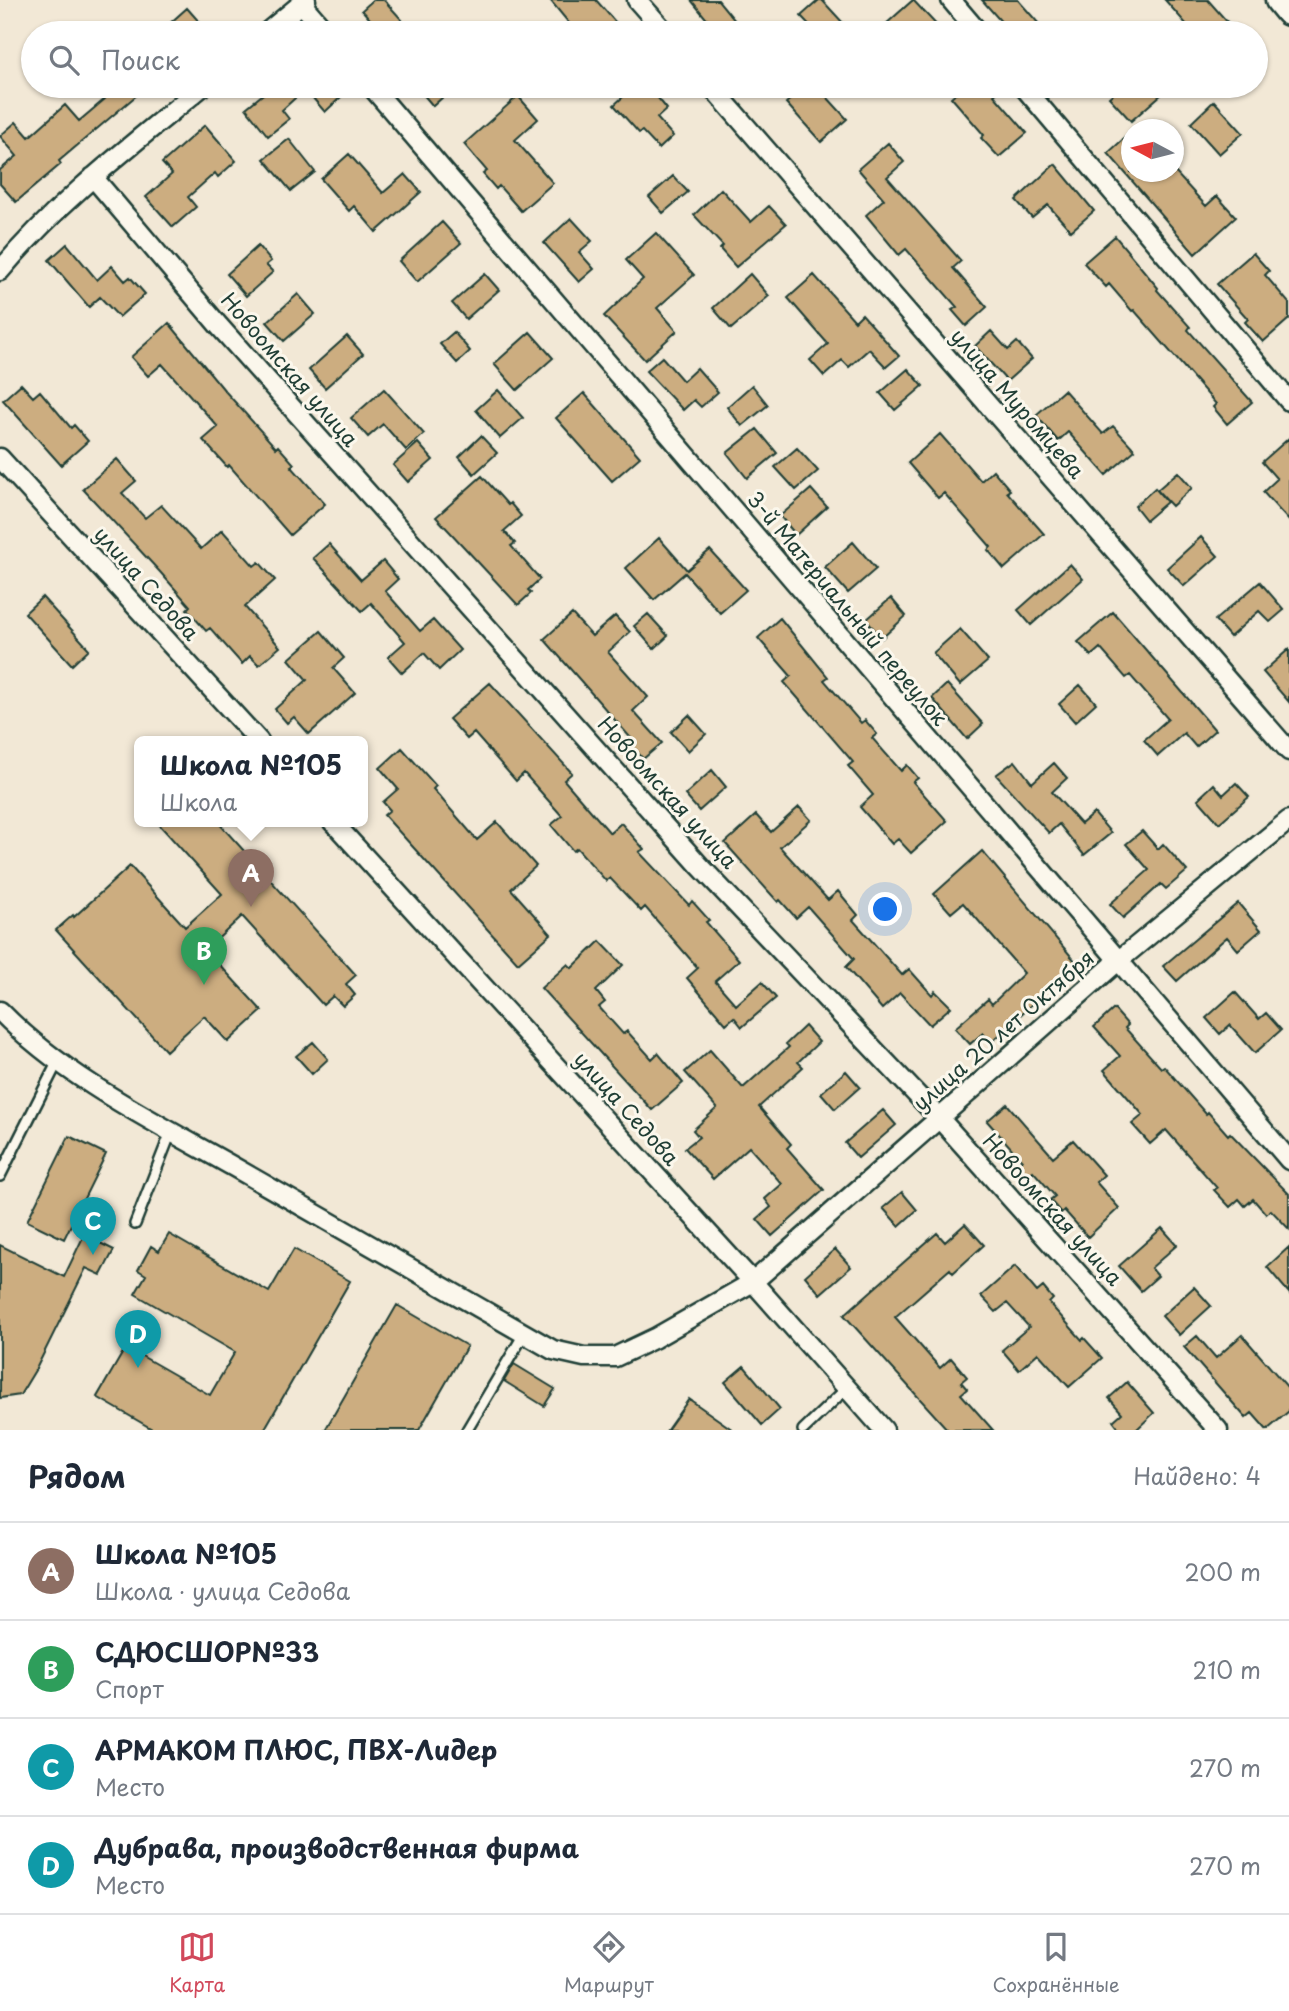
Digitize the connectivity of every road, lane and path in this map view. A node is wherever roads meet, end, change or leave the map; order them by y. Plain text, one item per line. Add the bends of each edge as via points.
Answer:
1 (637, 0) edge
2 (951, 0) edge
3 (1280, 0) edge
4 (304, 2) edge
5 (1289, 11) edge
6 (281, 21) edge
7 (318, 21) edge
8 (655, 21) edge
9 (969, 21) edge
10 (188, 98) edge
11 (381, 98) edge
12 (721, 98) edge
13 (1033, 98) edge
14 (93, 177) junction
15 (0, 271) edge
16 (1289, 401) edge
17 (0, 458) edge
18 (254, 736) edge
19 (1289, 751) edge
20 (1289, 820) edge
21 (337, 827) edge
22 (1118, 961) junction
23 (0, 1011) edge
24 (57, 1063) junction
25 (939, 1118) junction
26 (171, 1132) junction
27 (1289, 1160) edge
28 (0, 1176) edge
29 (135, 1224) dead end
30 (753, 1282) junction
31 (524, 1334) junction
32 (847, 1388) junction
33 (467, 1430) edge
34 (803, 1430) edge
35 (884, 1430) edge
36 (1218, 1430) edge

1 - 8 street
2 - 9 street
3 - 5 main road
4 - 6 street
4 - 7 street
10 - 14 street
11 - 22 street, 3-й Материальный переулок
12 - 19 street, улица Муромцева
13 - 16 street
14 - 15 street
14 - 25 street, Новоомская улица via 219,326 700,866
17 - 18 street, улица Седова
20 - 22 street, улица 20 лет Октября
21 - 30 street, улица Седова
22 - 25 street, улица 20 лет Октября
22 - 27 street, 3-й Материальный переулок
23 - 24 street, улица 20 лет Октября
24 - 26 street, улица 20 лет Октября
24 - 28 lane
25 - 30 street, улица 20 лет Октября
25 - 36 street, Новоомская улица
26 - 29 lane
26 - 31 street, улица 20 лет Октября
30 - 31 street, улица 20 лет Октября via 615,1357 553,1350
30 - 32 street, улица Седова
31 - 33 lane
32 - 34 lane
32 - 35 street, улица Седова

